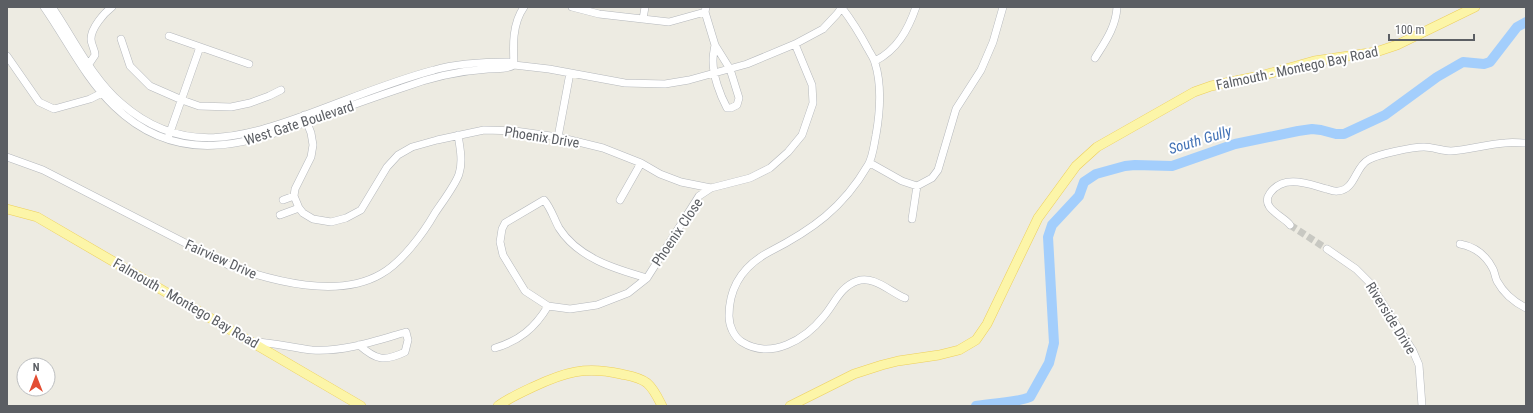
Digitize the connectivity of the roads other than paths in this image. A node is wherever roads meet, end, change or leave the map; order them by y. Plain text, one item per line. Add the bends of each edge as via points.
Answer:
1 (44, 7) edge
2 (52, 7) edge
3 (112, 7) edge
4 (524, 7) edge
5 (572, 7) edge
6 (645, 7) edge
7 (842, 7) edge
8 (916, 7) edge
9 (1003, 7) edge
10 (1117, 7) edge
11 (1475, 7) edge
12 (705, 10) edge
13 (643, 19) junction
14 (169, 36) dead end
15 (121, 39) dead end
16 (795, 44) junction
17 (715, 45) junction
18 (200, 47) junction
19 (7, 56) edge
20 (1095, 58) dead end
21 (875, 61) junction
22 (88, 64) junction
23 (249, 64) dead end
24 (514, 65) junction
25 (730, 69) junction
26 (570, 73) junction
27 (714, 74) junction
28 (281, 90) dead end
29 (105, 92) junction
30 (182, 100) junction
31 (305, 119) junction
32 (170, 132) junction
33 (458, 135) junction
34 (558, 137) junction
35 (167, 140) junction
36 (1526, 143) edge
37 (7, 157) edge
38 (640, 163) junction
39 (870, 163) junction
40 (917, 186) junction
41 (711, 188) junction
42 (294, 196) junction
43 (283, 200) dead end
44 (620, 200) dead end
45 (298, 208) junction
46 (7, 209) edge
47 (280, 215) dead end
48 (912, 219) dead end
49 (1290, 225) tunnel mouth
50 (1460, 244) dead end
51 (1327, 249) tunnel mouth
52 (647, 278) junction
53 (905, 298) dead end
54 (548, 306) junction
55 (1526, 308) edge
56 (253, 342) junction
57 (359, 345) junction
58 (495, 348) dead end
59 (362, 406) edge
60 (498, 406) edge
61 (662, 406) edge
62 (790, 406) edge
63 (1422, 406) edge

1 - 29 street, West Gate Boulevard
2 - 22 street, West Gate Boulevard
3 - 22 street via 101,18 92,33 95,55
4 - 24 street via 514,33
5 - 13 street via 599,14
6 - 13 street
7 - 16 street, West Gate Boulevard via 823,29
7 - 21 street via 856,25
8 - 21 street via 909,27 898,43 885,56
9 - 40 street via 993,42 981,70 956,109 938,170 932,178
10 - 20 street via 1112,30
11 - 62 main road, Falmouth - Montego Bay Road via 1397,45 1376,52 1314,61 1194,92 1097,147 1076,166 1038,218 987,324 976,340 959,350 898,361 854,374
12 - 13 street via 669,22
12 - 17 street
14 - 18 street
15 - 30 street via 130,66 150,86
16 - 25 street, West Gate Boulevard
16 - 41 street, Phoenix Drive via 812,85 813,103 802,135 770,168 750,178
17 - 25 street
17 - 27 street
18 - 23 street
18 - 30 street
19 - 29 street via 39,102 54,109
21 - 39 street via 878,76 878,120
22 - 29 street, West Gate Boulevard
24 - 26 street, West Gate Boulevard
24 - 31 street, West Gate Boulevard via 506,62 441,68 404,79
25 - 27 street, West Gate Boulevard
25 - 27 street via 739,98 737,105 731,108 727,108 724,102
26 - 27 street, West Gate Boulevard via 625,83 664,84
26 - 34 street
28 - 30 street via 250,104 231,107 199,106
29 - 32 street, West Gate Boulevard via 134,113
29 - 35 street, West Gate Boulevard via 129,119
30 - 32 street
31 - 32 street, West Gate Boulevard via 224,137 194,137
31 - 35 street, West Gate Boulevard via 268,135 224,145 193,145
31 - 42 street via 313,145 311,157
32 - 35 street
33 - 34 street, Phoenix Drive via 500,130
33 - 37 street, Fairview Drive via 461,157 459,175 431,220 393,266 368,281 344,286 286,283 230,266 43,170
33 - 45 street, Phoenix Drive via 412,147 398,155 361,210 346,218 331,222 313,218
34 - 38 street, Phoenix Drive via 603,148
36 - 49 street via 1505,143 1449,151 1423,147 1382,155 1368,160 1346,190 1337,192 1299,182 1281,184 1270,194 1268,202 1274,213
38 - 41 street, Phoenix Drive via 681,182
38 - 44 street
39 - 40 street
39 - 53 street via 852,189 828,215 808,231 763,255 745,269 735,285 729,304 729,321 737,339 751,348 764,350 784,347 801,338 824,316 840,292 858,281 877,282
40 - 48 street
41 - 52 street, Phoenix Close via 699,196
42 - 43 street
42 - 45 street
45 - 47 street
46 - 56 main road, Falmouth - Montego Bay Road via 37,217
50 - 55 street via 1481,252 1506,293
51 - 63 street, Riverside Drive via 1356,269 1369,282 1413,351 1419,365
52 - 54 street, Phoenix Close via 628,293 597,305 570,309
52 - 54 street, Phoenix Close via 606,264 581,251 559,228 546,201 543,200 505,223 500,242 503,255 525,291
54 - 58 street via 541,318 520,338
56 - 57 street via 312,350
56 - 59 main road, Falmouth - Montego Bay Road
57 - 57 street via 406,332 408,340 405,352 387,359 371,355
60 - 61 main road via 510,397 571,372 606,370 646,383

